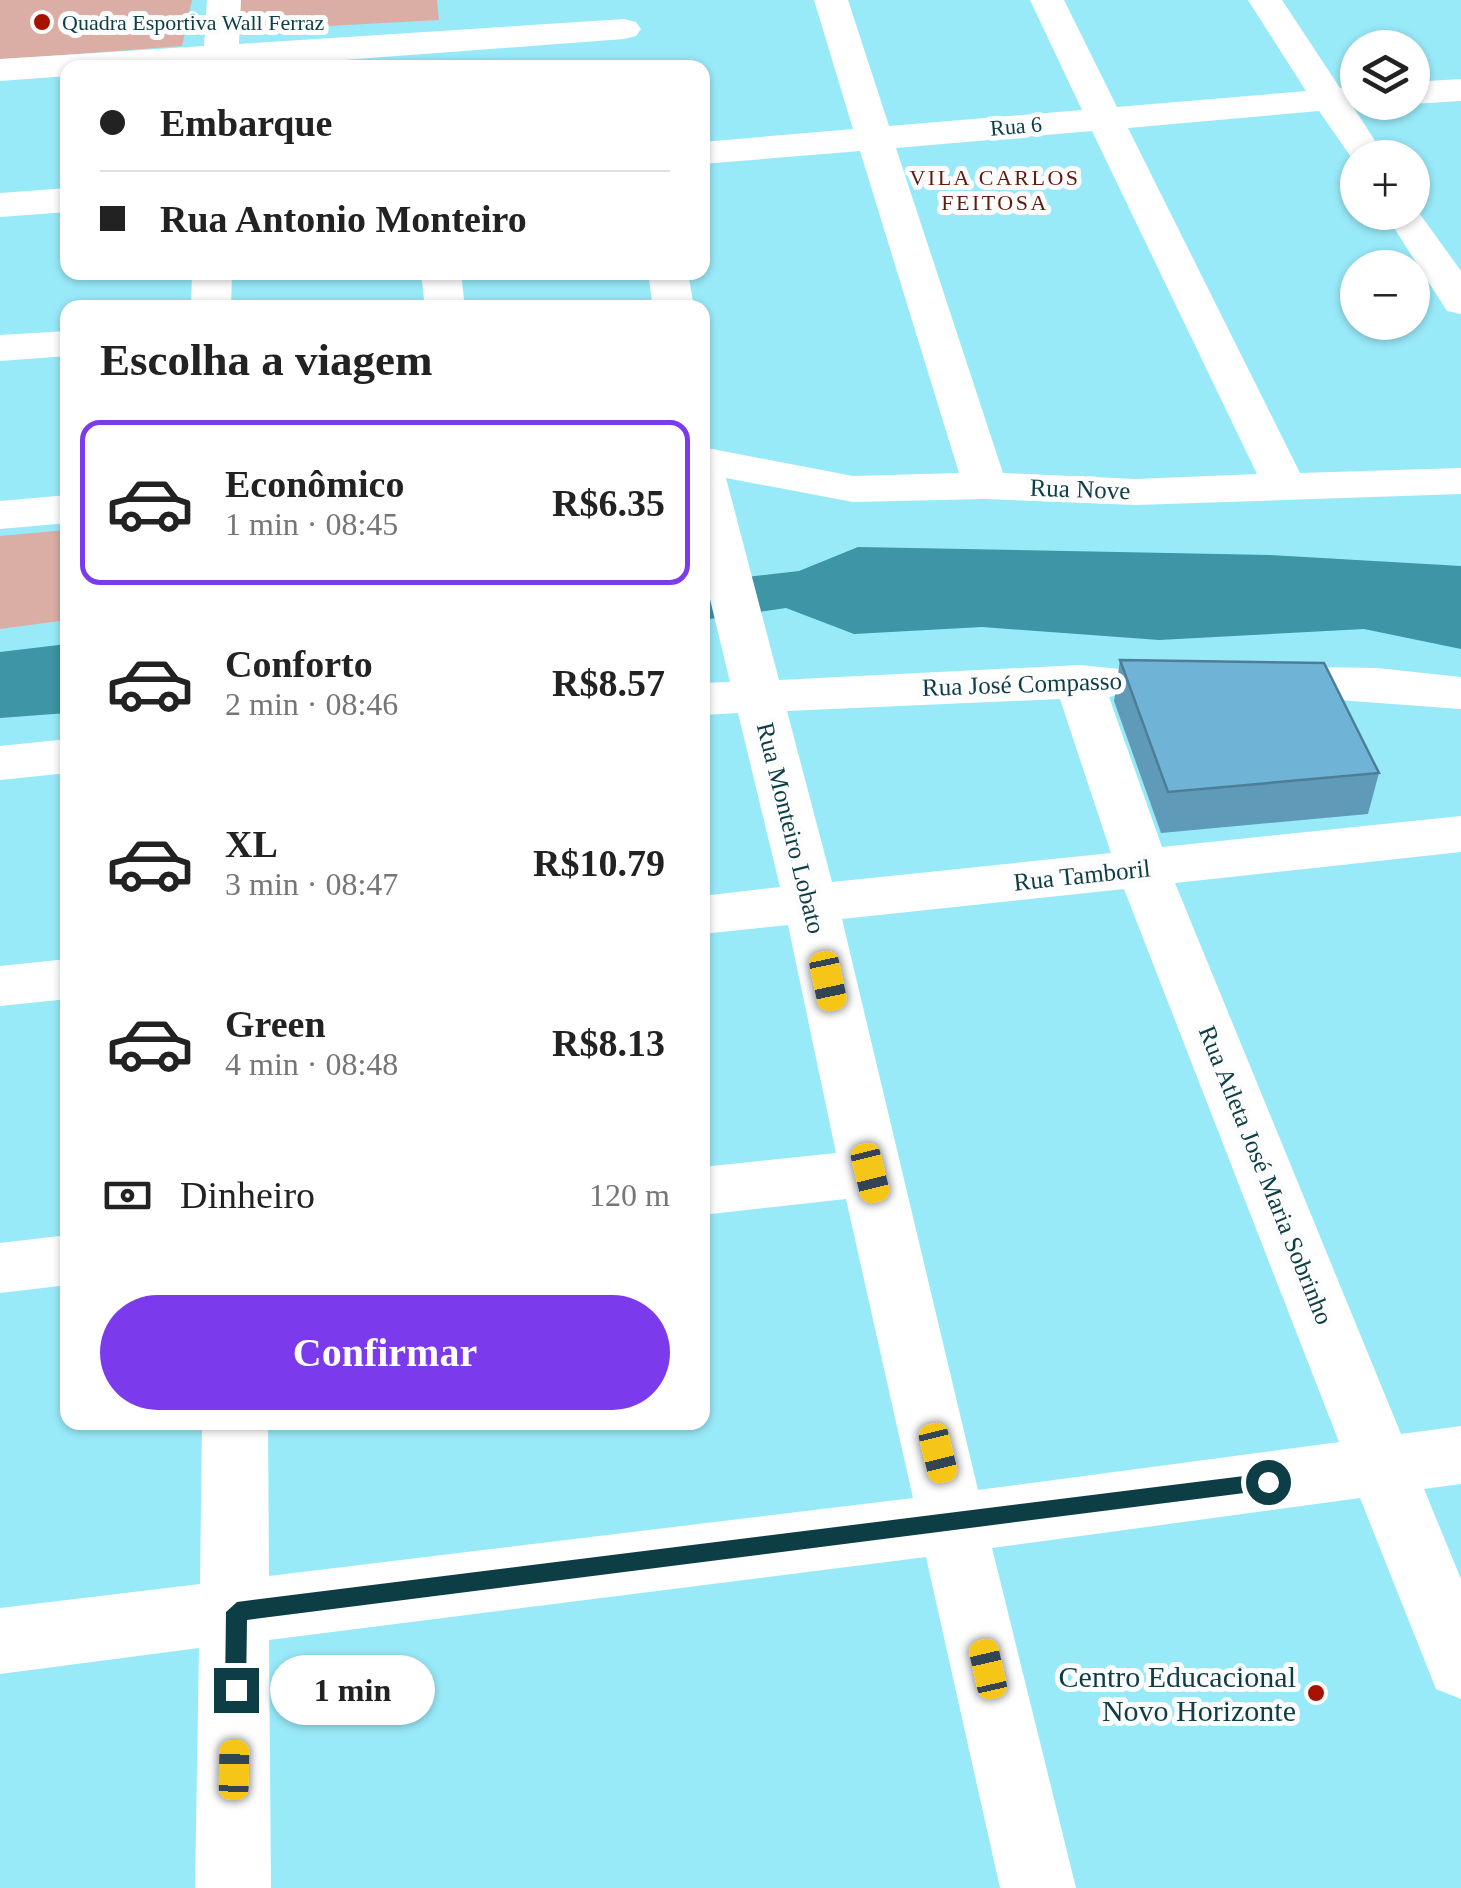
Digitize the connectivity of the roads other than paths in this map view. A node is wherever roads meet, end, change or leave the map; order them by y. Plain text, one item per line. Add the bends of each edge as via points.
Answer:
1 (224, 0) edge
2 (830, 0) edge
3 (1047, 0) edge
4 (1264, 0) edge
5 (621, 14) edge
6 (221, 60) edge
7 (230, 60) edge
8 (630, 60) edge
9 (60, 68) edge
10 (0, 70) edge
11 (1461, 90) edge
12 (1430, 92) edge
13 (1340, 93) edge
14 (1340, 98) edge
15 (1107, 119) junction
16 (873, 138) junction
17 (710, 152) edge
18 (60, 201) edge
19 (0, 205) edge
20 (1415, 230) edge
21 (1461, 302) edge
22 (60, 344) edge
23 (0, 348) edge
24 (710, 462) edge
25 (1461, 481) edge
26 (986, 486) junction
27 (1285, 487) junction
28 (710, 500) edge
29 (60, 510) edge
30 (0, 515) edge
31 (1079, 681) junction
32 (1158, 681) edge
33 (1217, 681) edge
34 (1461, 694) edge
35 (730, 697) edge
36 (60, 757) edge
37 (0, 764) edge
38 (1461, 834) edge
39 (1143, 869) junction
40 (812, 904) junction
41 (710, 914) edge
42 (60, 980) edge
43 (0, 986) edge
44 (870, 1173) junction
45 (710, 1190) edge
46 (60, 1261) edge
47 (0, 1268) edge
48 (235, 1430) edge
49 (1461, 1455) edge
50 (1384, 1466) junction
51 (955, 1523) junction
52 (237, 1612) junction
53 (0, 1641) edge
54 (1461, 1666) edge
55 (233, 1888) edge
56 (1038, 1888) edge

1 - 6 street
2 - 16 street
3 - 15 street
4 - 13 street
5 - 7 street
5 - 8 street
9 - 10 street
11 - 12 street
14 - 15 street, Rua 6
15 - 16 street, Rua 6
15 - 27 street
16 - 17 street, Rua 6
16 - 26 street
18 - 19 street
20 - 21 street
22 - 23 street
24 - 26 street, Rua Nove via 853,489
25 - 27 street, Rua Nove
26 - 27 street, Rua Nove via 1136,492
28 - 35 street, Rua Monteiro Lobato via 739,624
29 - 30 street
31 - 32 street, Rua José Compasso
31 - 35 street, Rua José Compasso
31 - 39 street, Rua Atleta José Maria Sobrinho
33 - 34 street via 1377,684
35 - 40 street, Rua Monteiro Lobato
36 - 37 street
38 - 39 street, Rua Tamboril
39 - 40 street, Rua Tamboril
39 - 50 street, Rua Atleta José Maria Sobrinho
40 - 41 street, Rua Tamboril
40 - 44 street, Rua Monteiro Lobato
42 - 43 street
44 - 45 street
44 - 51 street, Rua Monteiro Lobato
46 - 47 street
48 - 52 street
49 - 50 street
50 - 51 street
50 - 54 street, Rua Atleta José Maria Sobrinho
51 - 52 street
51 - 56 street, Rua Monteiro Lobato
52 - 53 street
52 - 55 street

